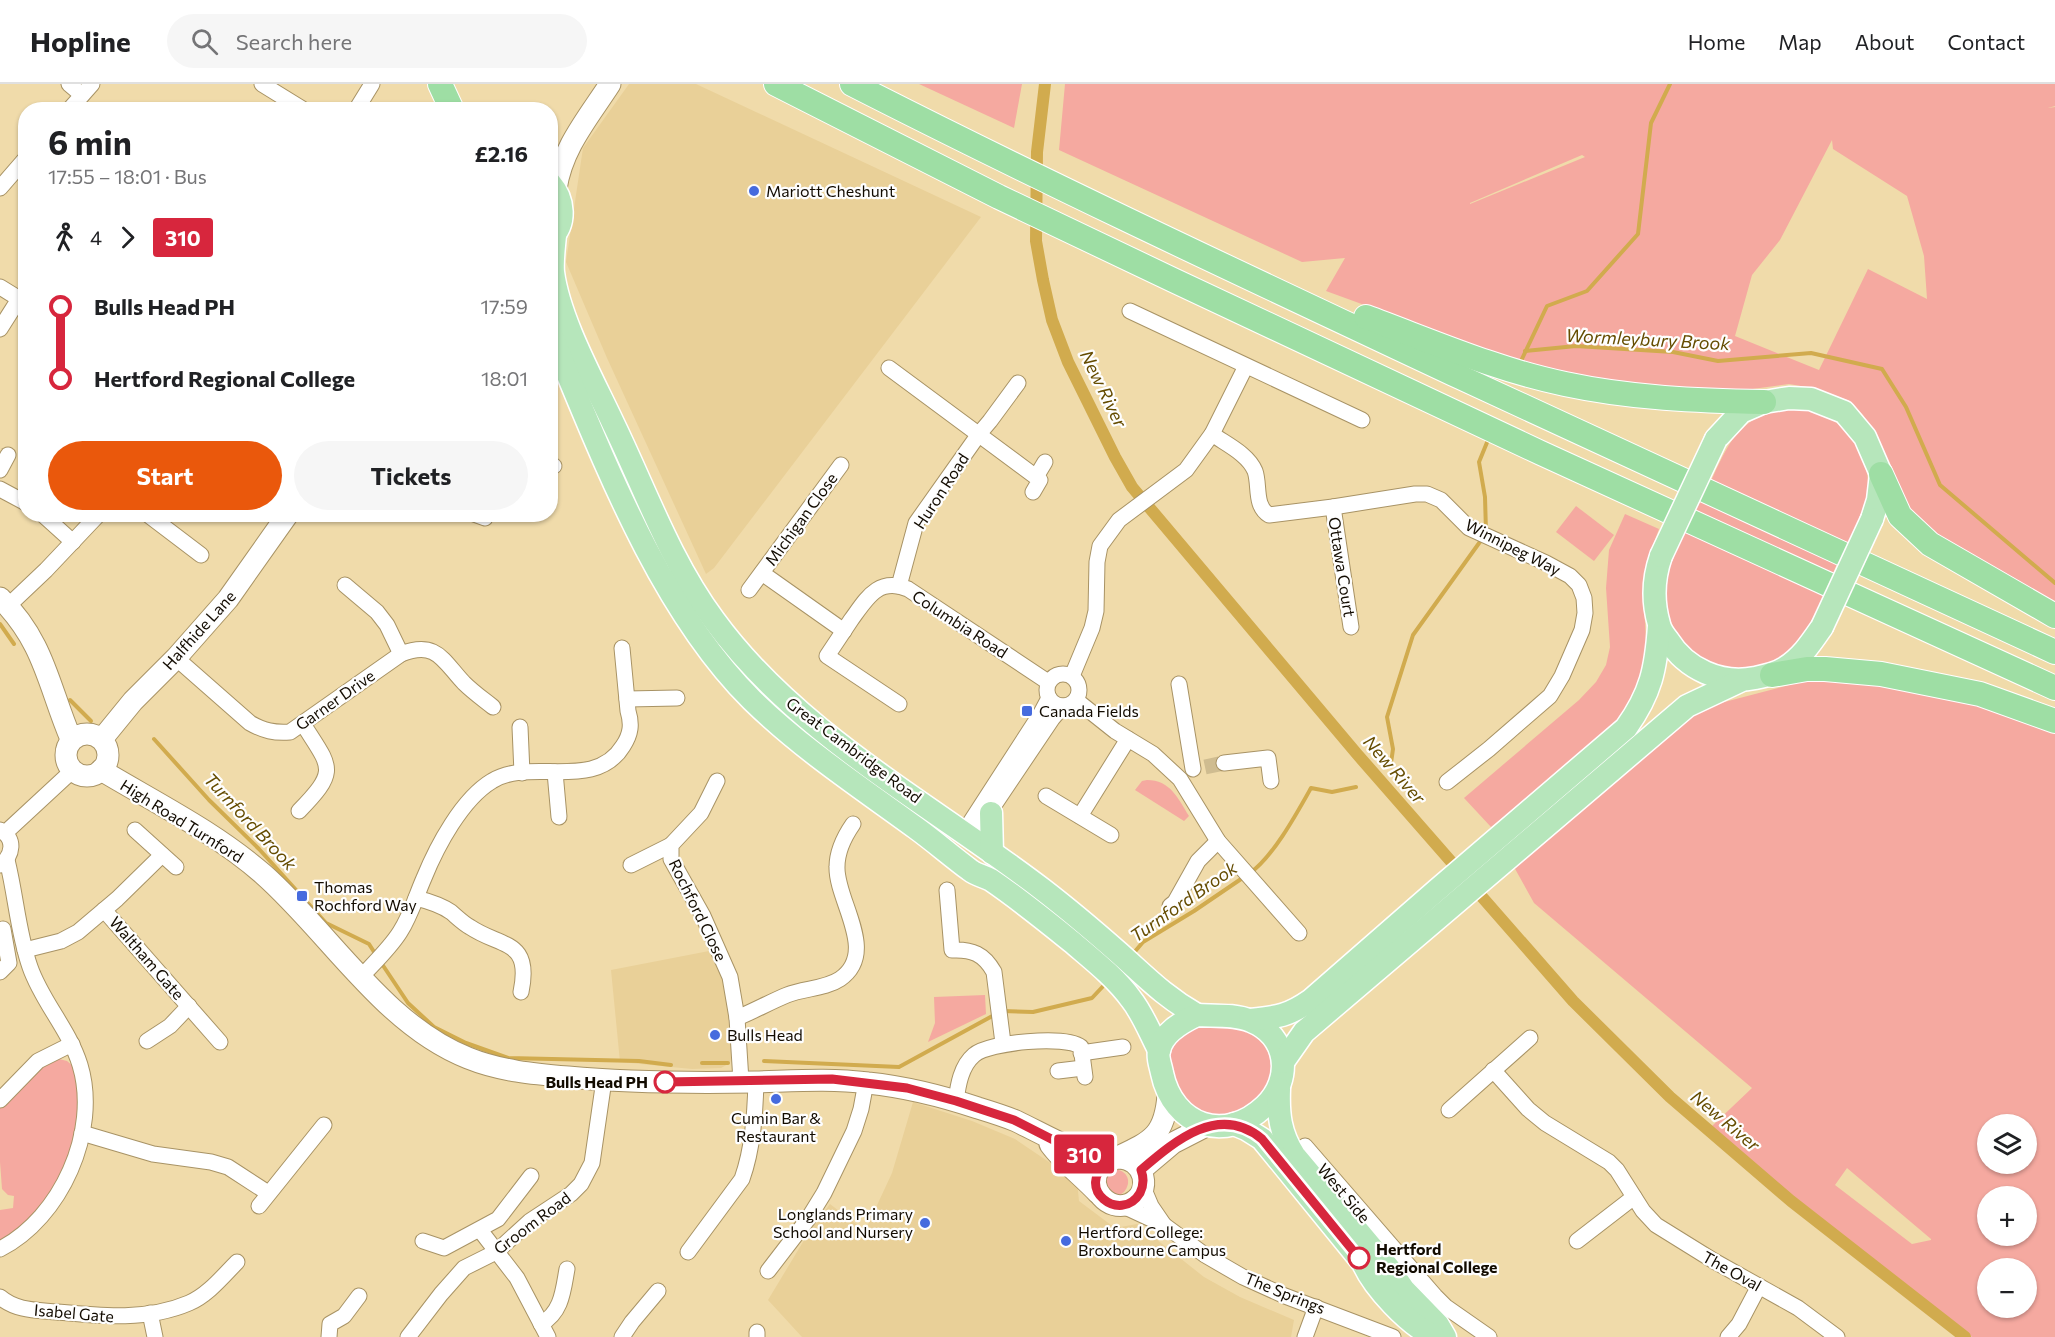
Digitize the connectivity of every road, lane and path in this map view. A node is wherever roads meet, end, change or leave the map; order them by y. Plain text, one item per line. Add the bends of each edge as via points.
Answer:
1 (69, 84) edge
2 (262, 84) edge
3 (372, 84) edge
4 (440, 84) edge
5 (610, 84) edge
6 (776, 84) edge
7 (852, 84) edge
8 (87, 90) edge
9 (76, 102) edge
10 (291, 102) edge
11 (361, 102) edge
12 (448, 102) edge
13 (581, 125) junction
14 (558, 146) edge
15 (18, 167) edge
16 (558, 174) edge
17 (0, 188) edge
18 (558, 198) edge
19 (558, 226) edge
20 (0, 287) edge
21 (1281, 293) junction
22 (558, 296) edge
23 (18, 298) edge
24 (18, 306) edge
25 (1130, 311) dead end
26 (0, 329) edge
27 (558, 350) edge
28 (1246, 366) junction
29 (889, 368) dead end
30 (1018, 383) dead end
31 (1764, 402) junction
32 (1362, 420) dead end
33 (979, 434) junction
34 (1212, 434) junction
35 (8, 455) dead end
36 (1045, 462) dead end
37 (841, 465) dead end
38 (0, 470) edge
39 (1881, 474) junction
40 (0, 489) edge
41 (18, 499) edge
42 (1333, 507) junction
43 (51, 522) edge
44 (91, 522) edge
45 (158, 522) edge
46 (282, 522) edge
47 (72, 542) junction
48 (201, 555) dead end
49 (762, 573) junction
50 (345, 585) dead end
51 (899, 586) junction
52 (749, 590) dead end
53 (4, 602) edge
54 (2055, 616) edge
55 (1351, 627) dead end
56 (1659, 627) junction
57 (844, 631) junction
58 (622, 648) dead end
59 (2055, 652) edge
60 (401, 654) junction
61 (176, 658) junction
62 (1772, 675) junction
63 (1072, 676) junction
64 (1740, 681) junction
65 (1179, 684) dead end
66 (2055, 688) edge
67 (1049, 690) junction
68 (677, 698) dead end
69 (627, 699) junction
70 (1069, 703) junction
71 (899, 704) dead end
72 (494, 707) dead end
73 (2055, 721) edge
74 (303, 724) junction
75 (520, 727) dead end
76 (102, 739) junction
77 (1128, 739) junction
78 (71, 740) junction
79 (1224, 763) tunnel mouth
80 (101, 770) junction
81 (72, 771) junction
82 (555, 772) junction
83 (522, 773) junction
84 (1180, 779) junction
85 (717, 781) dead end
86 (1270, 782) dead end
87 (1447, 782) dead end
88 (1046, 796) dead end
89 (299, 811) dead end
90 (990, 813) junction
91 (1080, 816) junction
92 (559, 817) dead end
93 (853, 824) dead end
94 (135, 830) dead end
95 (3, 832) edge
96 (1111, 835) dead end
97 (961, 840) junction
98 (1218, 841) junction
99 (671, 844) junction
100 (992, 853) junction
101 (162, 855) junction
102 (3, 863) edge
103 (631, 865) dead end
104 (176, 867) dead end
105 (947, 890) dead end
106 (416, 898) junction
107 (1443, 899) junction
108 (1170, 906) dead end
109 (105, 910) junction
110 (3, 928) dead end
111 (1299, 933) dead end
112 (25, 950) junction
113 (1111, 961) junction
114 (4, 967) edge
115 (368, 969) junction
116 (520, 992) dead end
117 (189, 1006) junction
118 (1197, 1015) junction
119 (737, 1018) junction
120 (1250, 1020) junction
121 (1530, 1038) dead end
122 (147, 1041) dead end
123 (220, 1042) dead end
124 (1003, 1043) junction
125 (72, 1044) junction
126 (1123, 1047) dead end
127 (1158, 1050) junction
128 (1082, 1053) junction
129 (1284, 1062) junction
130 (1493, 1070) junction
131 (1058, 1071) dead end
132 (604, 1080) junction
133 (748, 1081) junction
134 (866, 1082) junction
135 (1279, 1089) junction
136 (1168, 1095) junction
137 (0, 1100) edge
138 (956, 1101) junction
139 (1449, 1110) dead end
140 (1234, 1124) junction
141 (324, 1125) dead end
142 (1208, 1125) junction
143 (82, 1133) junction
144 (1045, 1137) junction
145 (1305, 1146) dead end
146 (1107, 1159) junction
147 (531, 1176) dead end
148 (1142, 1179) junction
149 (1098, 1193) junction
150 (1634, 1197) junction
151 (1121, 1205) junction
152 (1164, 1225) junction
153 (480, 1230) junction
154 (423, 1241) dead end
155 (1578, 1241) dead end
156 (0, 1249) edge
157 (496, 1252) junction
158 (688, 1252) dead end
159 (237, 1262) dead end
160 (1393, 1262) junction
161 (1362, 1263) junction
162 (567, 1269) dead end
163 (768, 1271) dead end
164 (1759, 1286) junction
165 (658, 1291) dead end
166 (359, 1296) dead end
167 (0, 1297) edge
168 (1316, 1307) junction
169 (150, 1313) junction
170 (544, 1330) edge
171 (412, 1335) edge
172 (155, 1337) edge
173 (329, 1337) edge
174 (622, 1337) edge
175 (1305, 1337) edge
176 (1393, 1337) edge
177 (1443, 1337) edge
178 (1489, 1337) edge
179 (1728, 1337) edge
180 (1837, 1337) edge

1 - 8 street
2 - 10 street
3 - 11 street
4 - 12 highway
5 - 13 main road
6 - 66 highway via 999,197 1551,458
7 - 21 highway via 1002,161
8 - 9 street
13 - 14 main road
13 - 16 main road
15 - 17 street
18 - 19 main road, Great Cambridge Road via 562,218
20 - 23 street
21 - 31 highway via 1315,297 1468,355 1565,384 1707,402
21 - 59 highway
22 - 97 main road, Great Cambridge Road via 670,546 713,619 750,664 797,709
24 - 26 street
25 - 28 street
27 - 97 main road, Great Cambridge Road via 648,551 711,651 750,698 798,741
28 - 32 street
28 - 34 street
29 - 33 street, Huron Road
30 - 33 street, Huron Road
31 - 39 main road via 1811,399 1844,412 1865,437
31 - 56 main road, bridge via 1741,412 1716,439 1661,556 1653,595
33 - 36 street, Huron Road via 1036,483
33 - 51 street, Huron Road via 916,523
34 - 42 street, Winnipeg Way via 1247,459 1266,513 1279,515
34 - 63 street via 1186,470 1119,520 1100,546 1096,611
35 - 38 street
37 - 49 street, Michigan Close
39 - 54 highway via 1900,516 1930,544
39 - 62 main road, bridge via 1872,519 1822,627 1805,653
40 - 41 street
42 - 55 street, Ottawa Court
42 - 87 street, Winnipeg Way via 1427,494 1441,500 1461,522 1569,576 1584,598 1582,630 1550,696
43 - 47 street
44 - 47 street
45 - 48 street
46 - 61 main road, Halfhide Lane via 228,599
47 - 53 street
49 - 52 street, Michigan Close
49 - 57 street, Michigan Close
50 - 60 street via 377,612
51 - 57 street, Columbia Road via 885,586 868,596
51 - 67 street, Columbia Road via 931,604
53 - 78 main road via 32,636
56 - 64 main road via 1690,666
56 - 107 main road via 1652,680 1641,707 1626,728 1484,850
57 - 71 street, Columbia Road via 827,656
58 - 69 street
60 - 72 street via 419,649 436,653
60 - 74 street, Garner Drive
61 - 74 street, Garner Drive via 261,730 290,732
61 - 76 main road, Halfhide Lane
62 - 64 main road
62 - 73 highway via 1816,669 1881,674 1980,694
63 - 67 street via 1056,675
63 - 70 street via 1079,687
64 - 107 main road via 1687,705 1495,869
65 - 84 street via 1199,768
67 - 70 street via 1053,703
67 - 97 street via 1041,713
68 - 69 street
69 - 82 street via 630,731 618,753 601,766
70 - 77 street
70 - 90 street via 1052,719
74 - 89 street via 328,768 321,786
75 - 83 street
76 - 78 main road via 90,733
76 - 80 main road via 108,759
77 - 84 street via 1153,754
77 - 91 street
78 - 81 main road via 65,752
79 - 86 street via 1268,758
80 - 81 main road via 83,776
80 - 115 main road, High Road Turnford via 243,857
81 - 95 street
82 - 83 street
82 - 92 street
83 - 106 street via 499,777 475,795 451,826
84 - 98 street
85 - 99 street, Rochford Close via 701,813
88 - 91 street
90 - 97 street
90 - 100 main road
91 - 96 street
93 - 119 street via 840,846 837,870 857,943 847,972 830,984 787,995
94 - 101 street
95 - 102 street via 11,841 12,851
97 - 100 main road, Great Cambridge Road
97 - 113 main road, Great Cambridge Road via 989,879 1049,924
98 - 108 street via 1198,861
98 - 111 street
99 - 103 street, Rochford Close
99 - 119 street, Rochford Close via 671,859 703,916 730,977
100 - 113 main road, Great Cambridge Road via 1042,889
101 - 104 street
101 - 109 street, Waltham Gate
102 - 112 street
105 - 124 street via 952,950 967,949 982,957 996,977
106 - 115 street via 400,933
106 - 116 street via 445,909 469,927 514,950 523,965
107 - 120 main road via 1292,1013
107 - 129 main road via 1304,1032
109 - 112 street, Waltham Gate via 69,938
109 - 117 street, Waltham Gate
110 - 114 street
112 - 125 street via 36,982
113 - 118 main road, Great Cambridge Road via 1139,972
113 - 127 main road, Great Cambridge Road
115 - 132 main road, High Road Turnford via 408,1022 467,1058 519,1072
117 - 122 street, Waltham Gate via 170,1026
117 - 123 street, Waltham Gate
118 - 120 main road
118 - 127 main road via 1170,1031
119 - 133 street, Rochford Close
120 - 129 main road via 1272,1036
121 - 130 street
124 - 128 street via 1061,1041 1076,1043
124 - 138 street via 983,1048 964,1066
125 - 137 street via 38,1061
125 - 143 street via 85,1085
126 - 128 street
127 - 136 main road
128 - 131 street via 1084,1072
129 - 135 main road
130 - 139 street
130 - 150 street, The Oval via 1545,1124 1609,1162
132 - 133 main road, High Road Turnford
132 - 157 street, Groom Road via 593,1157 586,1178
133 - 134 main road, High Road Turnford
133 - 158 street, Rochford Close via 755,1114 747,1166 742,1179
134 - 138 main road, High Road Turnford
134 - 163 street via 854,1131 824,1193
135 - 140 main road via 1255,1115
135 - 160 main road via 1279,1118 1288,1145
136 - 142 main road via 1188,1118
136 - 146 main road via 1161,1130 1150,1140
138 - 144 main road, High Road Turnford via 1014,1120
140 - 142 main road
140 - 161 main road via 1262,1139
141 - 143 street via 263,1200 228,1167 153,1154
142 - 148 main road via 1173,1143
143 - 156 street via 71,1170 58,1194 24,1234
144 - 146 main road, High Road Turnford
144 - 149 main road
145 - 160 street, West Side
146 - 148 main road via 1132,1160
146 - 149 main road via 1095,1177
147 - 153 street via 503,1214
148 - 151 main road via 1135,1199
148 - 152 street via 1151,1206
149 - 151 main road via 1114,1205
150 - 155 street
150 - 164 street, The Oval via 1656,1225
151 - 152 street, The Springs
152 - 168 street, The Springs via 1243,1276
153 - 154 street via 444,1248
153 - 157 street
157 - 170 street via 517,1278
157 - 171 street, Groom Road via 464,1268
159 - 169 street, Isabel Gate via 198,1299 178,1308
160 - 161 main road via 1381,1270
160 - 177 main road via 1404,1290 1438,1325
160 - 178 street, West Side
161 - 177 main road via 1378,1288 1401,1312 1431,1335
162 - 170 street via 557,1310
164 - 179 street
164 - 180 street, The Oval via 1813,1317
165 - 174 street
166 - 173 street via 344,1316 330,1324
167 - 169 street, Isabel Gate via 14,1306 34,1310 113,1317
168 - 175 street
168 - 176 street, The Springs
169 - 172 street

